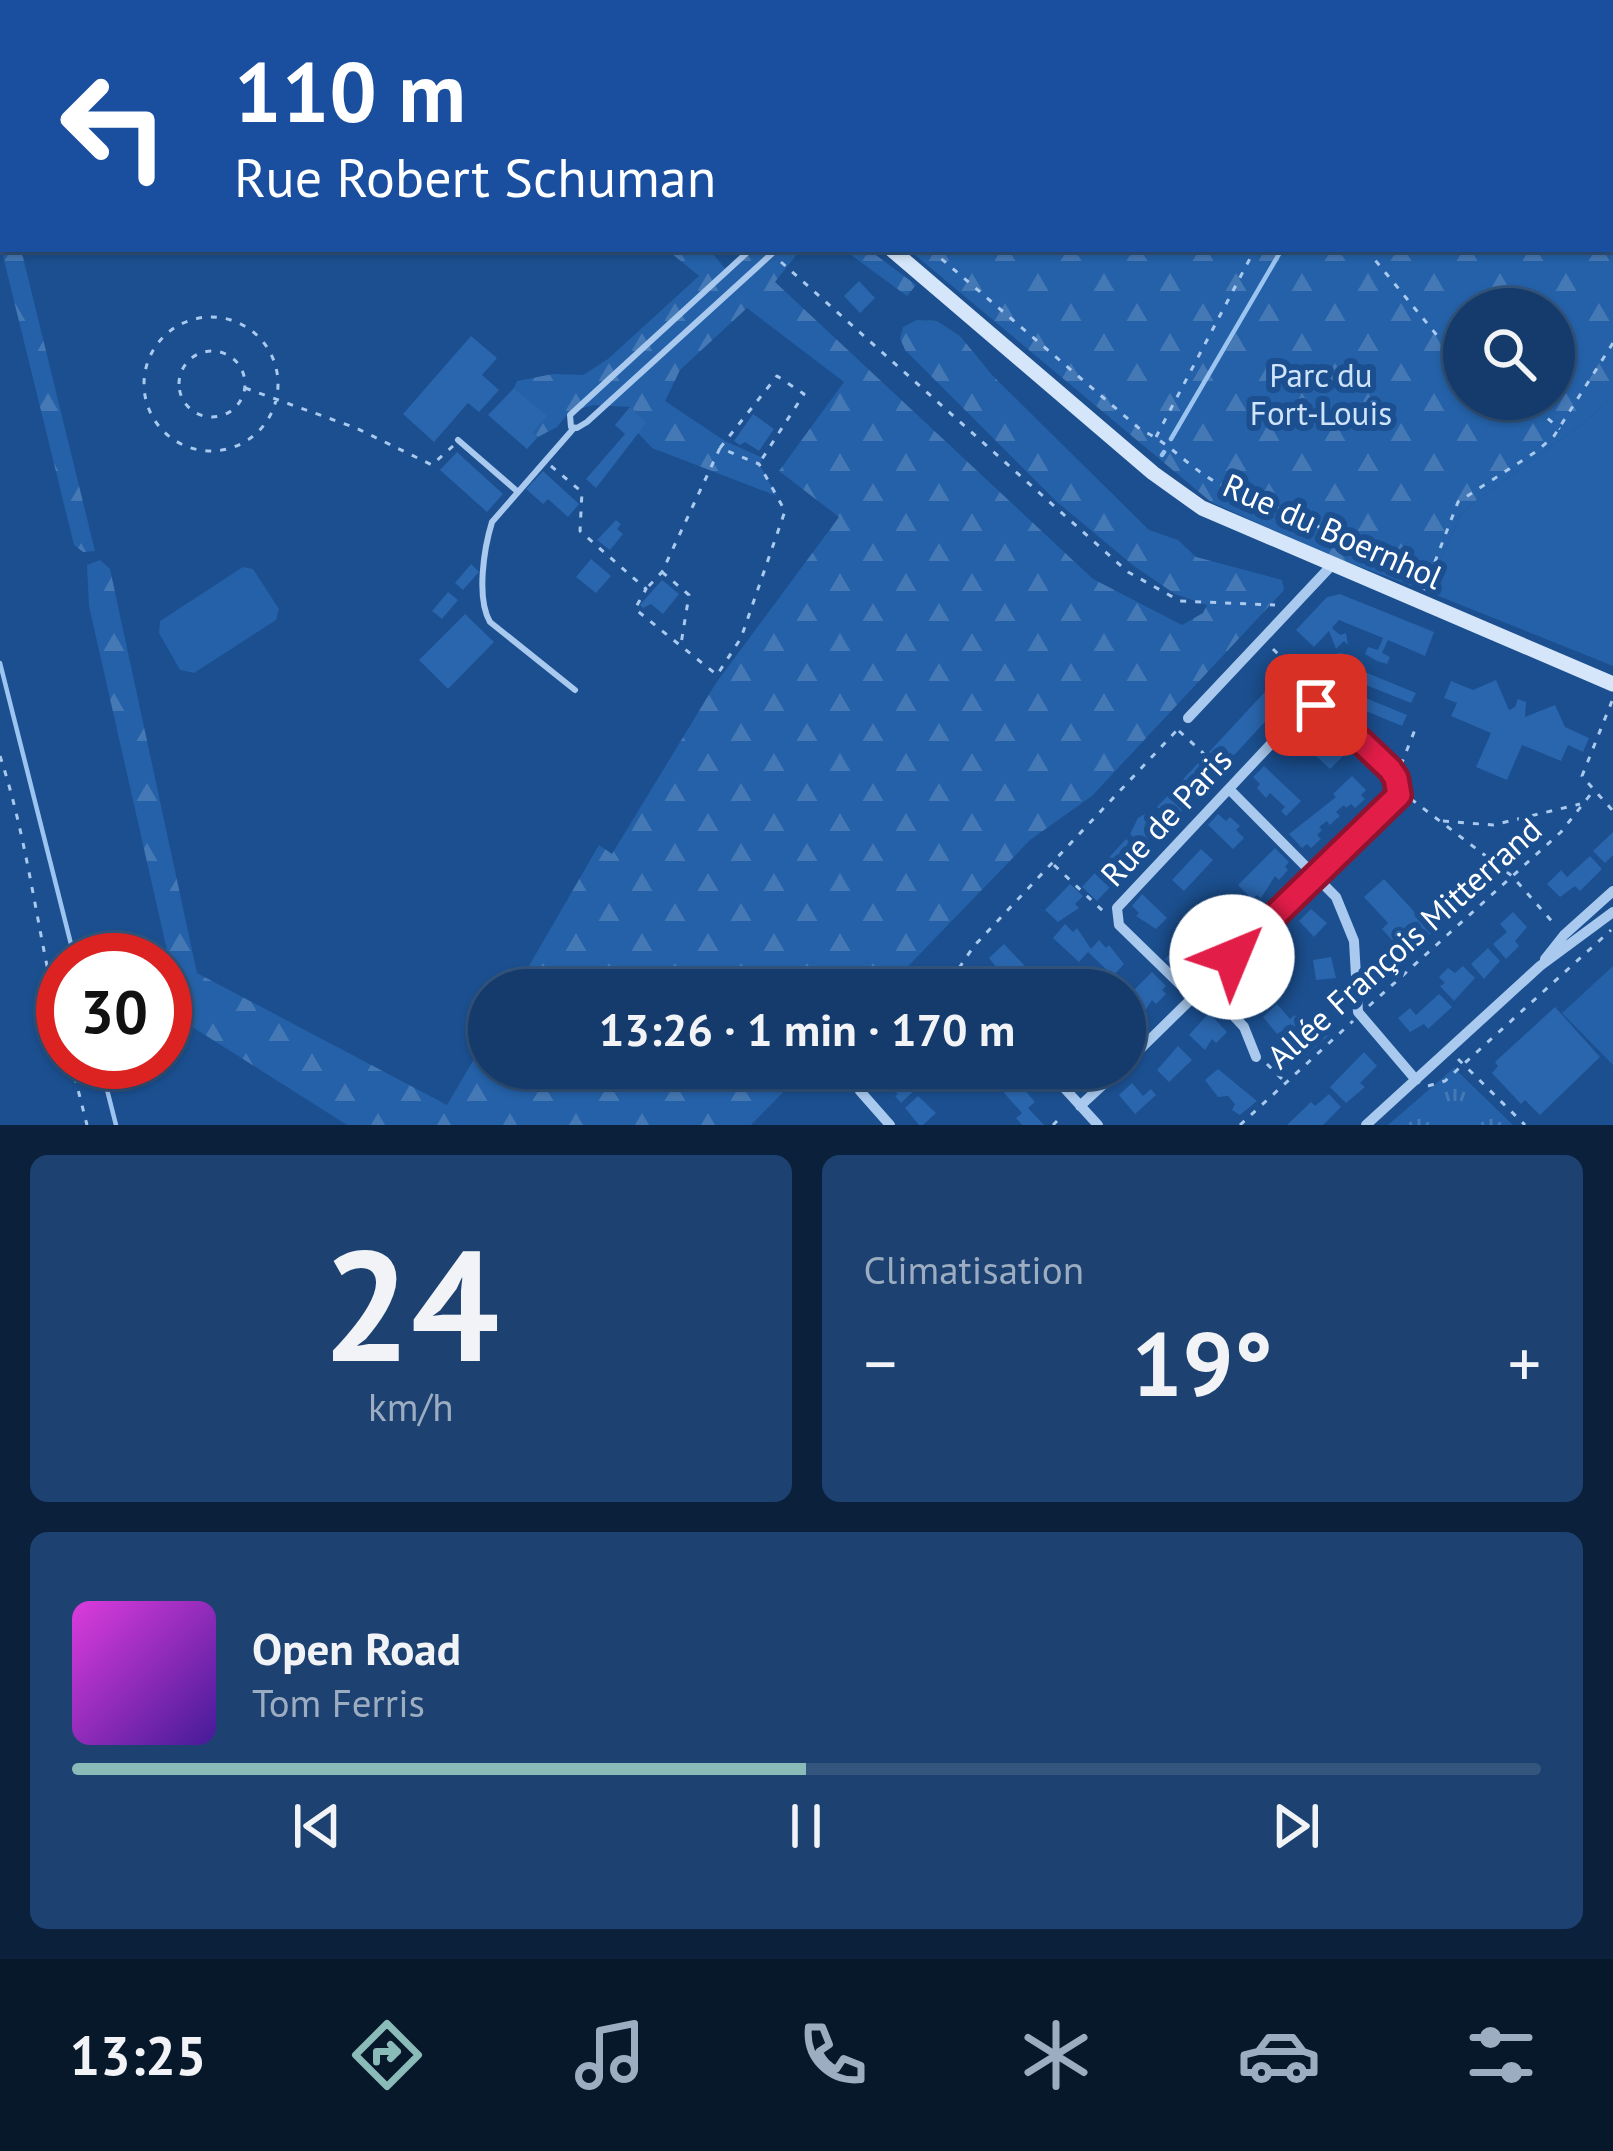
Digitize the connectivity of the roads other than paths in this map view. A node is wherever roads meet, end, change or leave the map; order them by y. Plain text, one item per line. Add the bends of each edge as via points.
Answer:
1 (748, 252) edge
2 (774, 252) edge
3 (895, 252) edge
4 (574, 428) junction
5 (458, 440) road end
6 (518, 492) junction
7 (1331, 566) junction
8 (1613, 684) edge
9 (575, 690) dead end
10 (1189, 718) dead end
11 (1232, 786) junction
12 (1315, 874) junction
13 (1613, 891) edge
14 (1613, 912) edge
15 (1540, 967) junction
16 (1205, 985) junction
17 (1193, 997) junction
18 (1146, 1043) edge
19 (1256, 1057) road end
20 (1416, 1079) junction
21 (860, 1089) edge
22 (1065, 1089) edge
23 (1098, 1089) edge
24 (1080, 1106) junction
25 (890, 1125) edge
26 (1098, 1125) edge
27 (1366, 1125) edge

1 - 4 lane via 570,415
2 - 4 lane
3 - 7 street, Rue du Boernhol via 1172,488
4 - 6 lane
5 - 6 lane
6 - 9 lane via 486,540 485,614
7 - 8 street, Rue du Boernhol
7 - 10 street
11 - 12 street
11 - 12 street, Rue de Paris via 1315,706 1398,784 1393,802
11 - 17 street, Rue de Paris via 1116,916
12 - 16 street
12 - 20 street via 1352,934 1359,1016
13 - 15 street
14 - 15 street
15 - 20 street
16 - 17 street
16 - 19 street via 1248,1032
17 - 18 street
20 - 27 street
21 - 25 street
22 - 24 street
23 - 24 street
24 - 26 street

